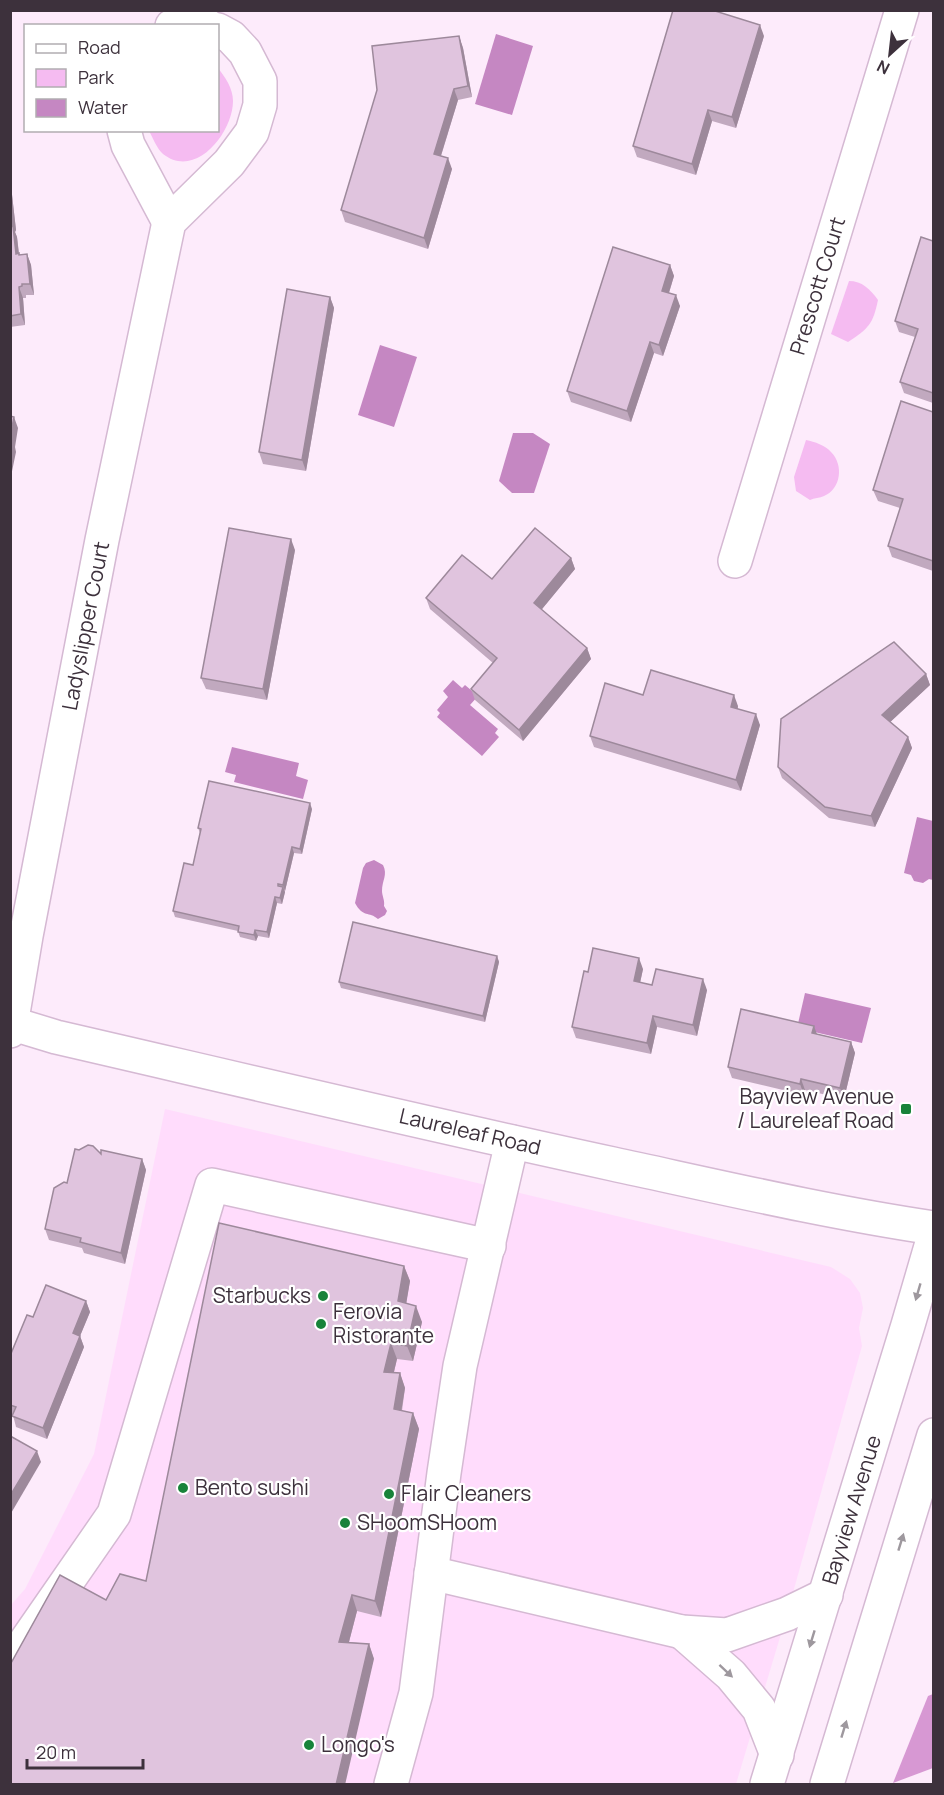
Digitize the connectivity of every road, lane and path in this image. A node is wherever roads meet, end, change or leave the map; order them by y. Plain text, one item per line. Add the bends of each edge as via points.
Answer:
1 (902, 10) edge
2 (179, 24) edge
3 (197, 24) edge
4 (219, 30) edge
5 (125, 132) edge
6 (168, 222) junction
7 (735, 561) dead end
8 (11, 1026) edge
9 (512, 1142) junction
10 (933, 1228) edge
11 (933, 1236) edge
12 (489, 1246) junction
13 (933, 1435) edge
14 (431, 1573) junction
15 (826, 1595) junction
16 (682, 1632) junction
17 (10, 1664) edge
18 (772, 1770) edge
19 (391, 1785) edge
20 (826, 1785) edge

1 - 7 street, Prescott Court
2 - 3 street
4 - 6 street via 231,36 245,52 260,81 260,105 252,132 229,163
5 - 6 street
6 - 8 street, Ladyslipper Court via 102,540
8 - 9 street, Laureleaf Road
9 - 10 street, Laureleaf Road via 800,1205
9 - 12 street
11 -> 15 street, Bayview Avenue
12 - 14 street via 460,1366
12 - 17 street via 212,1185 114,1514
20 -> 13 street
14 - 16 street
14 - 19 street via 416,1693
15 - 16 street via 787,1614 727,1635
15 -> 18 street, Bayview Avenue
16 -> 18 street via 731,1675 759,1709

